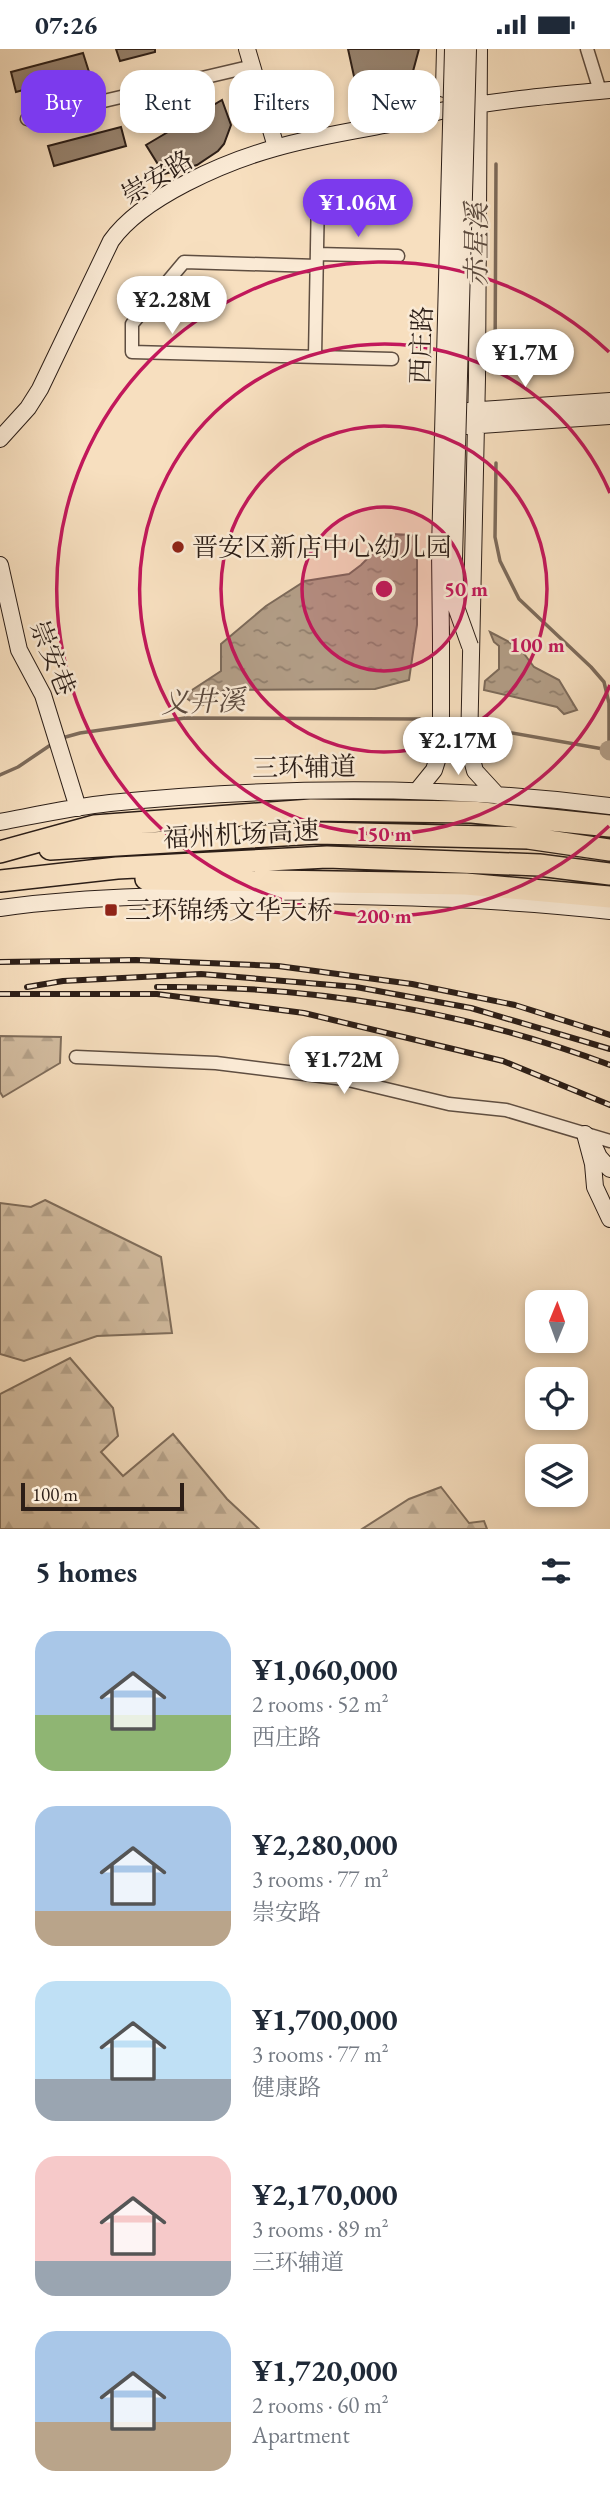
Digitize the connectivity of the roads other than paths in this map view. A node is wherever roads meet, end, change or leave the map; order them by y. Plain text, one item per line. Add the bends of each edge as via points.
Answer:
1 (247, 49) edge
2 (445, 49) edge
3 (453, 49) edge
4 (468, 49) edge
5 (479, 49) edge
6 (587, 49) edge
7 (253, 67) junction
8 (607, 93) edge
9 (106, 101) edge
10 (479, 109) junction
11 (444, 113) junction
12 (276, 147) junction
13 (395, 195) dead end
14 (398, 256) dead end
15 (317, 260) junction
16 (315, 357) junction
17 (392, 359) dead end
18 (610, 401) edge
19 (610, 415) edge
20 (476, 418) junction
21 (442, 420) junction
22 (0, 439) edge
23 (0, 565) edge
24 (441, 642) junction
25 (470, 646) junction
26 (417, 791) junction
27 (498, 796) junction
28 (610, 806) edge
29 (78, 808) junction
30 (0, 821) edge
31 (610, 826) edge
32 (610, 850) edge
33 (0, 853) edge
34 (610, 874) edge
35 (2, 880) edge
36 (610, 897) edge
37 (0, 908) edge
38 (610, 911) edge
39 (76, 1057) dead end
40 (588, 1135) junction
41 (610, 1141) edge
42 (610, 1169) edge
43 (610, 1219) edge

1 - 7 street
2 - 11 street
3 - 24 street, 西庄路, bridge
4 - 25 street, bridge via 454,558 456,607
5 - 10 street
6 - 8 street
7 - 9 street
7 - 12 street
8 - 10 street, 崇安路
10 - 11 street, 崇安路
10 - 20 street
11 - 12 street, 崇安路
11 - 21 street
12 - 22 street, 崇安路 via 175,189 119,231 40,389
13 - 15 street via 318,194
14 - 15 street
15 - 16 street
15 - 16 street via 184,262 132,324 132,352
16 - 17 street
18 - 20 street
19 - 20 street
20 - 21 street
20 - 25 street
21 - 24 street
23 - 29 street, 崇安巷 via 19,650 41,689
24 - 26 street via 438,761
25 - 27 street via 469,755 475,771
26 - 27 street, 三环辅道
26 - 29 street, 三环辅道 via 272,790
27 - 28 street, 三环辅道
29 - 30 street, 三环辅道
31 - 33 highway via 472,811 310,810 94,826
32 - 33 highway, 福州机场高速 via 528,838 317,832
34 - 35 highway, 福州机场高速 via 539,865 327,857 117,868
35 - 36 highway via 466,884
37 - 38 street via 121,897 328,895 486,899
39 - 40 street via 216,1063 344,1079 449,1104 506,1110
40 - 41 street
40 - 42 street
40 - 43 street via 597,1193

